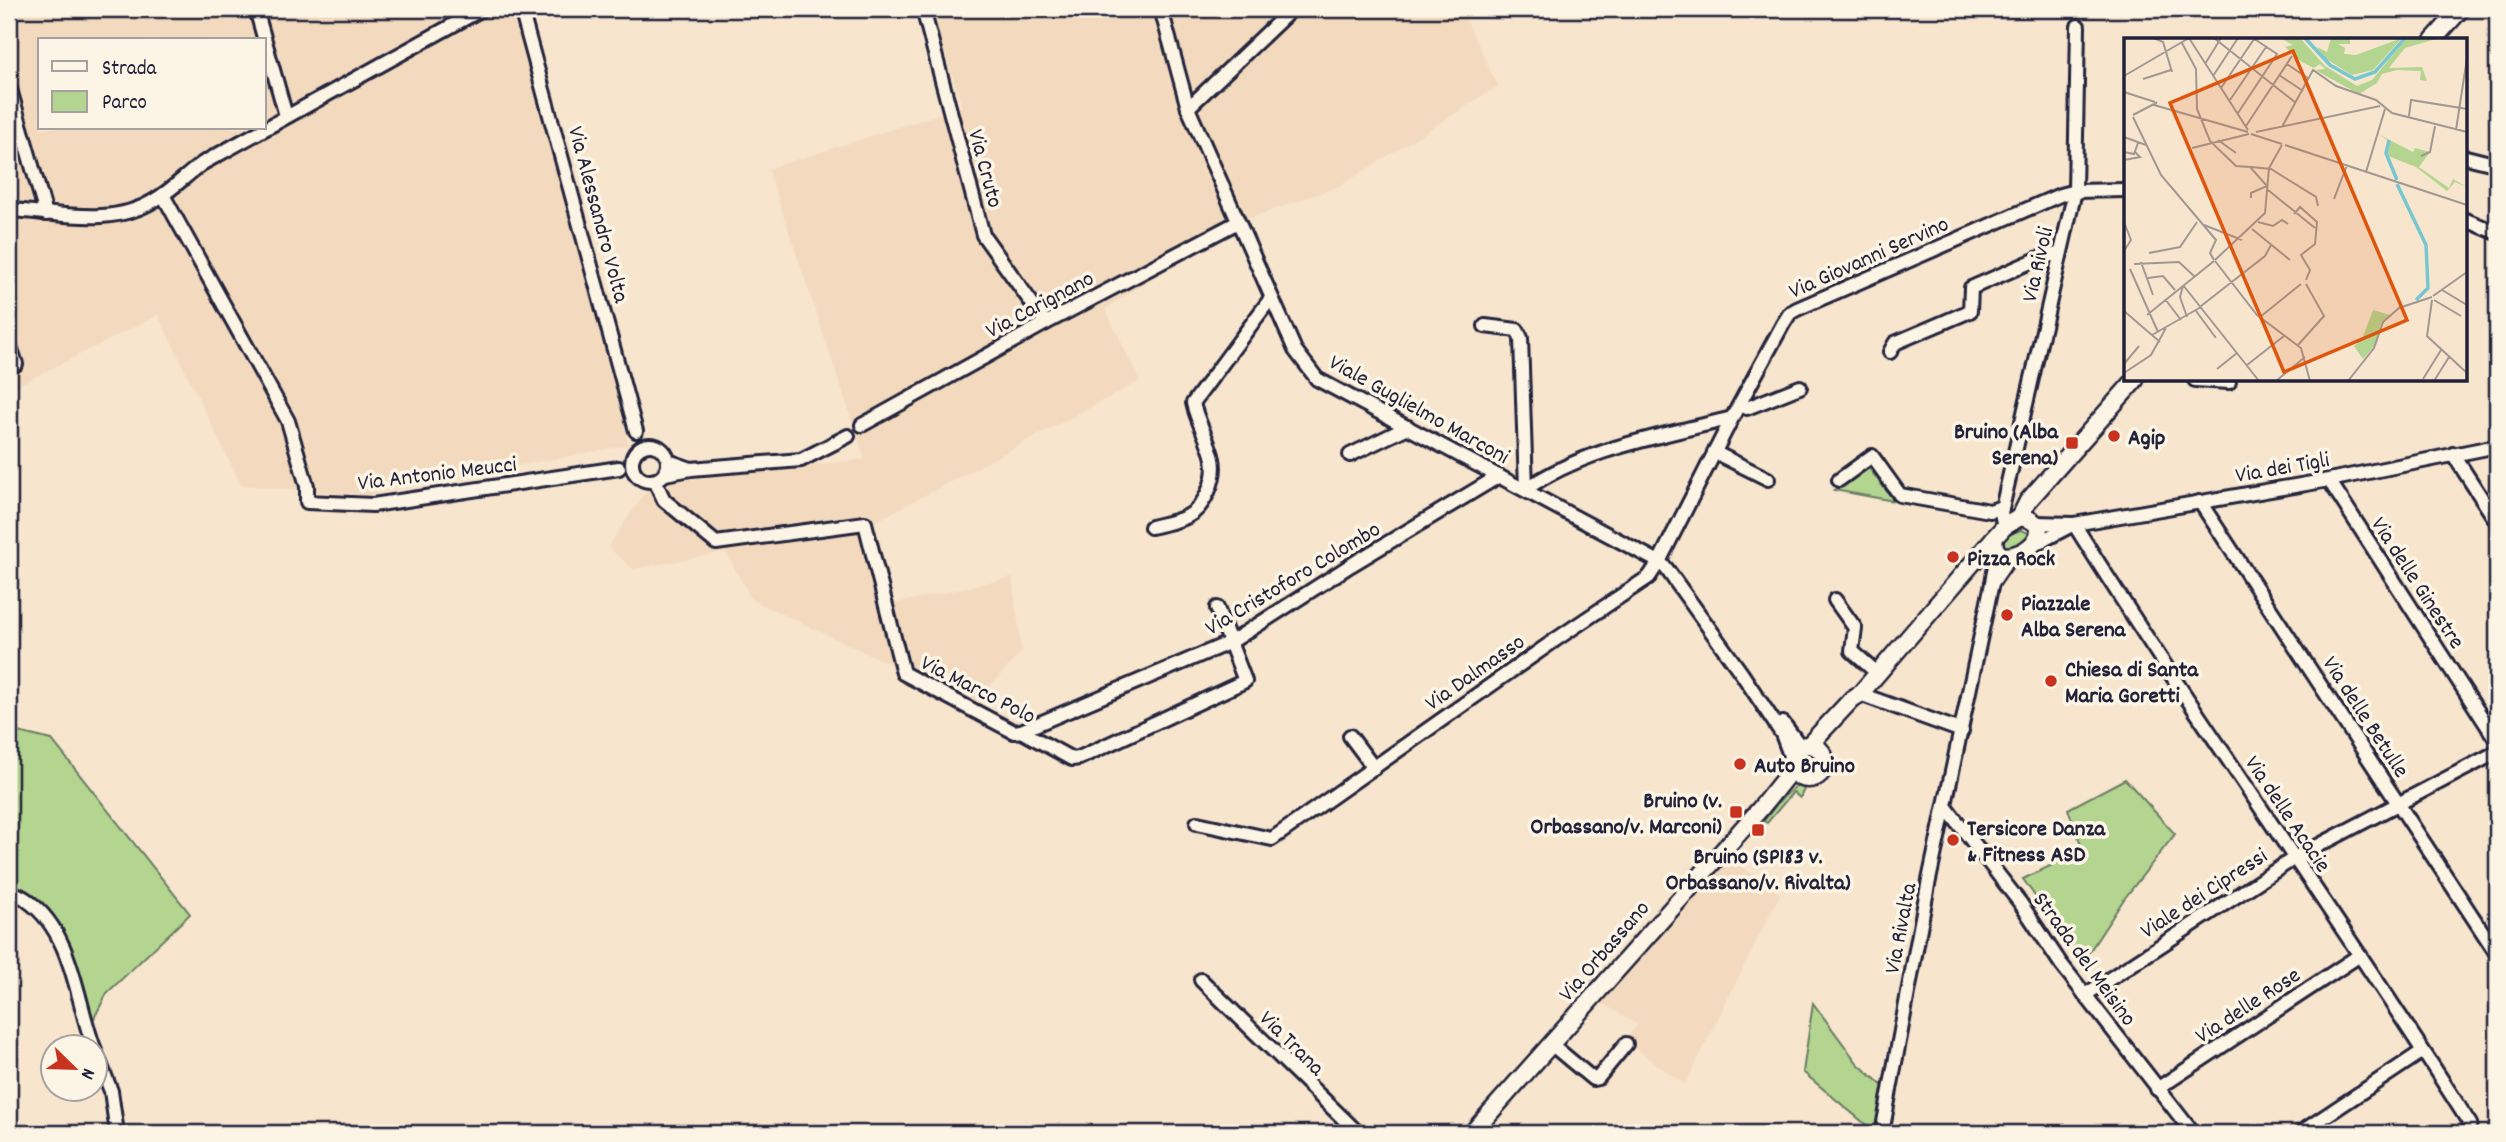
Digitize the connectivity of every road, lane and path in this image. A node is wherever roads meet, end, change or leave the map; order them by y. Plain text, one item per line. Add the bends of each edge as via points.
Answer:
1 (256, 9) edge
2 (482, 9) edge
3 (521, 9) edge
4 (923, 9) edge
5 (1161, 9) edge
6 (1292, 9) edge
7 (2461, 9) edge
8 (2078, 26) dead end
9 (264, 38) edge
10 (2435, 38) edge
11 (266, 45) edge
12 (9, 86) edge
13 (1188, 108) junction
14 (286, 117) junction
15 (266, 128) edge
16 (263, 130) edge
17 (2468, 157) edge
18 (2494, 163) dead end
19 (2124, 190) edge
20 (2074, 191) junction
21 (163, 195) junction
22 (9, 210) edge
23 (46, 214) junction
24 (2468, 221) edge
25 (1238, 222) junction
26 (2497, 233) edge
27 (2059, 254) junction
28 (1272, 298) junction
29 (1046, 323) junction
30 (1485, 326) dead end
31 (9, 343) edge
32 (1890, 352) dead end
33 (16, 364) dead end
34 (2133, 382) edge
35 (1800, 387) dead end
36 (1740, 405) junction
37 (1732, 418) junction
38 (862, 425) dead end
39 (1408, 427) junction
40 (636, 431) junction
41 (848, 436) dead end
42 (653, 445) junction
43 (2497, 446) edge
44 (1714, 452) junction
45 (2453, 454) junction
46 (1350, 455) dead end
47 (635, 460) junction
48 (663, 472) junction
49 (1499, 476) junction
50 (1768, 479) dead end
51 (1839, 480) dead end
52 (2329, 480) junction
53 (1525, 489) junction
54 (2200, 502) junction
55 (2002, 507) junction
56 (2029, 520) junction
57 (2497, 522) edge
58 (2074, 524) junction
59 (1151, 527) dead end
60 (2001, 543) junction
61 (2034, 545) junction
62 (1659, 562) junction
63 (1835, 600) dead end
64 (1217, 608) dead end
65 (1231, 642) junction
66 (1877, 673) junction
67 (1860, 694) junction
68 (1962, 731) junction
69 (1021, 732) junction
70 (1350, 736) dead end
71 (2497, 741) edge
72 (2497, 752) edge
73 (1803, 758) junction
74 (1374, 768) junction
75 (2399, 803) junction
76 (1945, 806) junction
77 (1197, 824) dead end
78 (2293, 859) junction
79 (9, 891) edge
80 (2497, 954) edge
81 (2360, 955) junction
82 (1201, 980) dead end
83 (2085, 995) junction
84 (90, 1034) edge
85 (1551, 1044) junction
86 (1626, 1044) dead end
87 (2423, 1051) junction
88 (108, 1083) edge
89 (2157, 1089) junction
90 (2470, 1124) dead end
91 (117, 1133) edge
92 (1357, 1133) edge
93 (1472, 1133) edge
94 (1882, 1133) edge
95 (2193, 1133) edge
96 (2301, 1133) edge

1 - 9 street
2 - 14 street
3 - 40 street, Via Alessandro Volta
4 - 29 street, Via Cruto via 983,235
5 - 13 street, Viale Guglielmo Marconi
6 - 13 street
7 - 10 main road
8 - 20 street, Via Rivoli
11 - 14 street
12 - 23 street
13 - 25 street, Viale Guglielmo Marconi
14 - 15 street
16 - 21 street via 203,163
17 - 18 street
19 - 20 street, Via Giovanni Servino
20 - 27 street, Via Rivoli
20 - 36 street, Via Giovanni Servino via 1790,313
21 - 23 street via 145,206 115,213 80,218
21 - 47 street, Via Antonio Meucci via 288,421 307,486 307,502 373,505 619,468
22 - 23 street
24 - 26 street
25 - 28 street, Viale Guglielmo Marconi
25 - 29 street, Via Carignano
27 - 32 street via 2044,256 1971,288 1970,311 1895,343
27 - 55 street, Via Rivoli
28 - 39 street, Viale Guglielmo Marconi via 1295,350 1317,379
28 - 59 street via 1193,403 1213,458 1208,491 1189,516
29 - 38 street, Via Carignano
30 - 53 street via 1517,330 1521,338
31 - 33 street
34 - 56 main road via 2039,490
35 - 36 street via 1746,408
36 - 37 street, Via Giovanni Servino
37 - 44 street, Via Dalmasso
37 - 53 street via 1603,452 1548,474
39 - 46 street
39 - 49 street, Viale Guglielmo Marconi
40 - 42 street
40 - 47 street, Via Alessandro Volta
41 - 48 street via 801,460
42 - 47 street via 647,445
42 - 48 street via 663,450
43 - 45 street, Via dei Tigli
44 - 50 street
44 - 62 street, Via Dalmasso
45 - 52 street, Via dei Tigli
45 - 57 street
47 - 48 street via 645,480
48 - 69 street, Via Marco Polo via 664,500 716,543 865,523 903,673
49 - 53 street, Viale Guglielmo Marconi
49 - 65 street, Via Cristoforo Colombo
51 - 55 street via 1872,456 1900,495 1990,511
52 - 54 street, Via dei Tigli
52 - 71 street, Via delle Ginestre
53 - 62 street, Viale Guglielmo Marconi
54 - 58 street, Via dei Tigli
54 - 75 street, Via delle Betulle
55 - 56 street
55 - 60 street, Via Rivoli
56 - 58 street, Via dei Tigli
56 - 60 main road, Via Orbassano
56 - 61 main road via 2038,534
58 - 61 street, Via dei Tigli
58 - 78 street, Via delle Acacie
60 - 61 main road, Via Orbassano via 2021,554
60 - 66 main road, Via Orbassano via 1970,564
60 - 68 street, Via Rivalta
62 - 73 street, Viale Guglielmo Marconi
62 - 74 street, Via Dalmasso via 1649,577
63 - 66 street via 1855,628 1852,651
64 - 65 street, Via Marco Polo
65 - 69 street, Via Cristoforo Colombo
65 - 69 street, Via Marco Polo via 1245,681 1079,758 1072,760
66 - 67 main road, Via Orbassano
67 - 68 street
67 - 73 main road, Via Orbassano via 1826,742
68 - 76 street, Via Rivalta
70 - 74 street
72 - 75 street, Viale dei Cipressi
73 - 85 main road, Via Orbassano
74 - 77 street, Via Dalmasso via 1272,839
75 - 78 street, Viale dei Cipressi
75 - 80 street, Via delle Betulle
76 - 83 street, Strada del Meisino
76 - 94 street, Via Rivalta
78 - 81 street, Via delle Acacie
78 - 83 street, Viale dei Cipressi
79 - 84 street via 28,900 48,920 62,944
81 - 87 street, Via delle Acacie
81 - 89 street, Via delle Rose
82 - 92 street, Via Trana
83 - 89 street, Strada del Meisino
85 - 86 street via 1593,1079
85 - 93 main road, Via Orbassano
87 - 90 street, Via delle Acacie
87 - 96 street
88 - 91 street
89 - 95 street, Strada del Meisino

